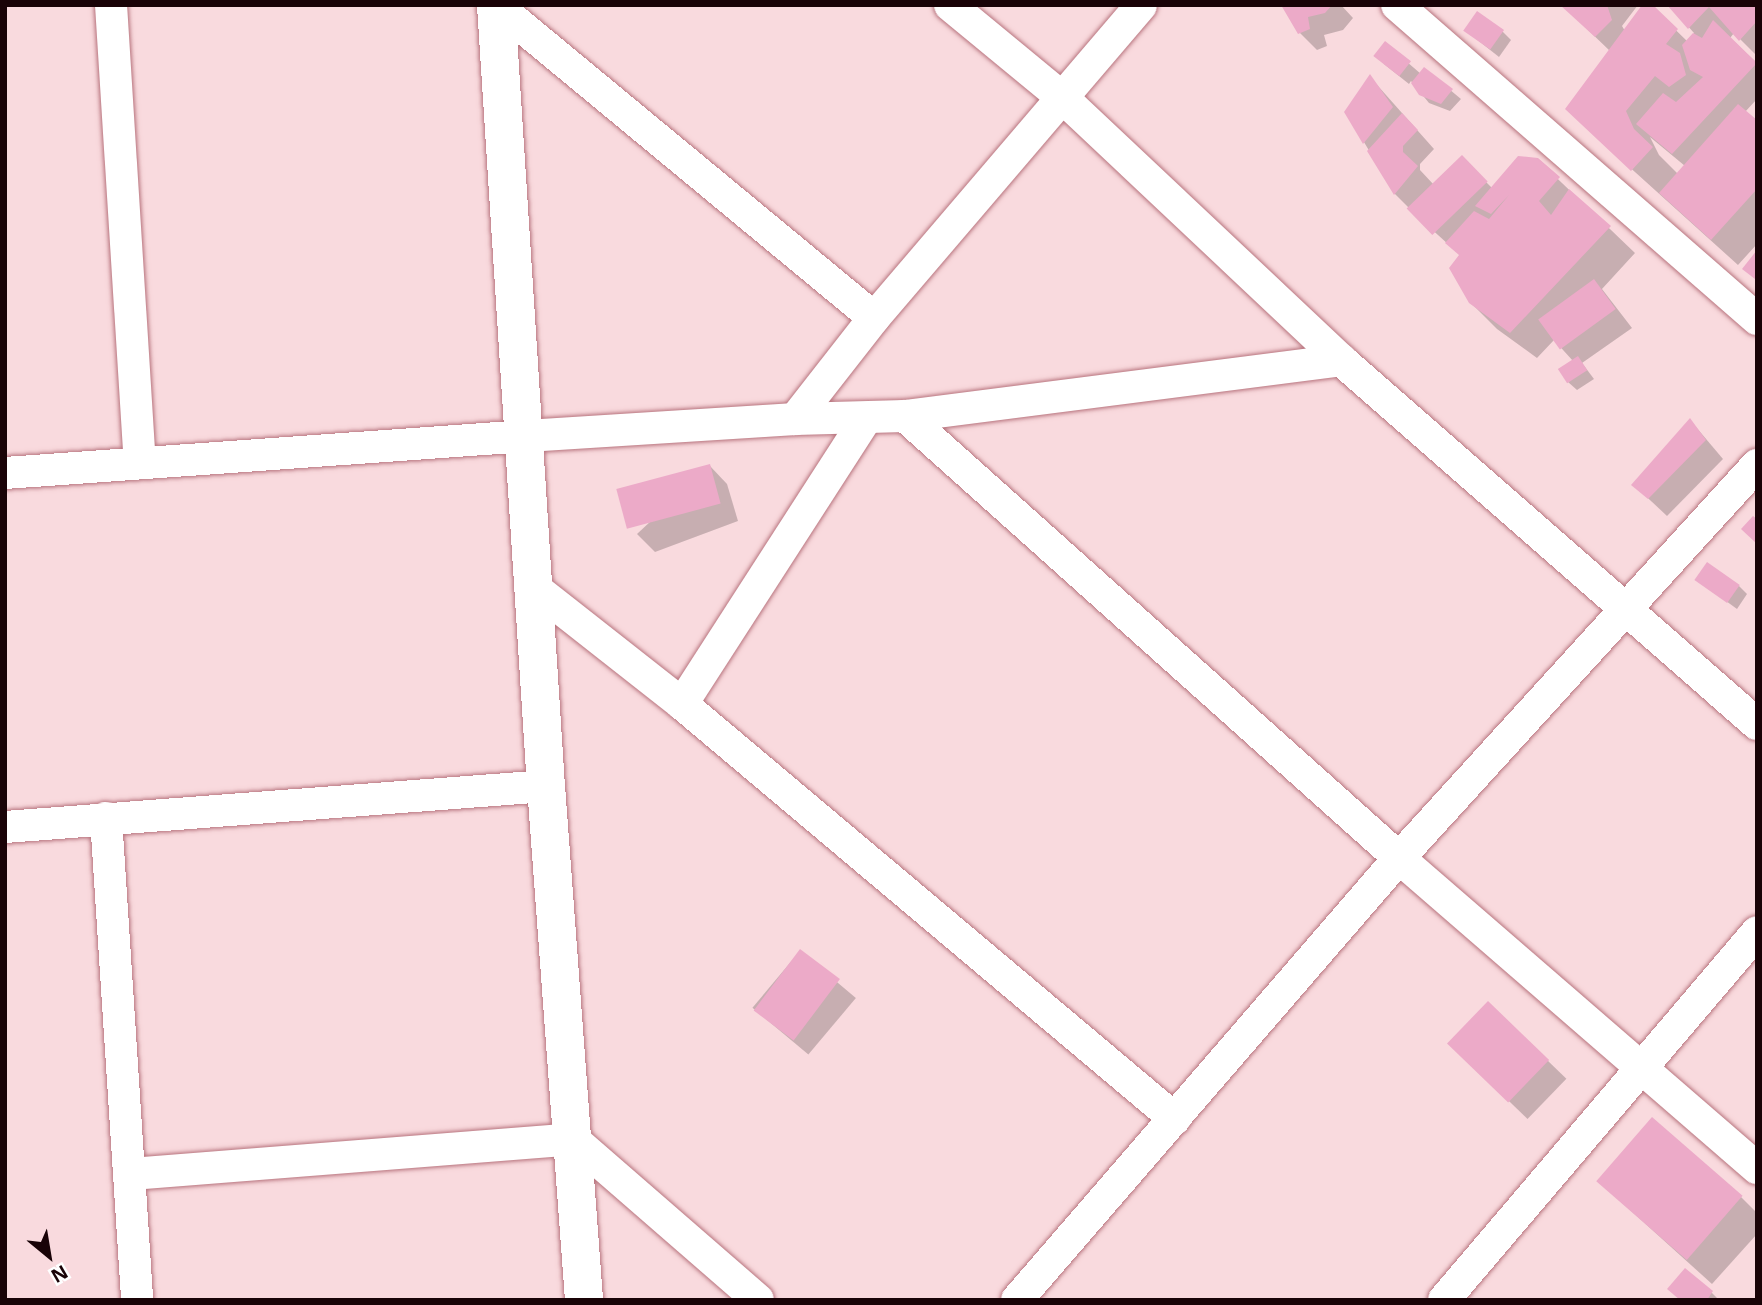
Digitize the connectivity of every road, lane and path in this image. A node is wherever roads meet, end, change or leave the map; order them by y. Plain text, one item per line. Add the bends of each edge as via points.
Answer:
1 (111, 5) edge
2 (950, 5) edge
3 (1141, 5) edge
4 (1397, 5) edge
5 (496, 6) edge
6 (1063, 98) junction
7 (874, 318) junction
8 (1757, 319) edge
9 (1341, 360) junction
10 (905, 416) junction
11 (796, 419) junction
12 (866, 419) junction
13 (526, 436) junction
14 (140, 463) junction
15 (1757, 465) edge
16 (5, 473) edge
17 (536, 589) junction
18 (1625, 608) junction
19 (682, 704) junction
20 (1757, 724) edge
21 (546, 786) junction
22 (106, 818) junction
23 (5, 827) edge
24 (1399, 858) junction
25 (1757, 932) edge
26 (1644, 1068) junction
27 (1175, 1119) junction
28 (573, 1139) junction
29 (1757, 1168) edge
30 (131, 1174) junction
31 (136, 1300) edge
32 (584, 1300) edge
33 (758, 1300) edge
34 (1017, 1300) edge
35 (1444, 1300) edge

1 - 14 street
2 - 6 street
3 - 6 street
4 - 8 street
5 - 7 street
5 - 13 street
6 - 7 street
6 - 9 street
7 - 11 street
9 - 10 street
9 - 18 street
10 - 12 street
10 - 24 street
11 - 12 street
11 - 13 street
12 - 19 street
13 - 14 street
13 - 17 street
14 - 16 street
15 - 18 street
17 - 19 street
17 - 21 street
18 - 20 street
18 - 24 street
19 - 27 street
21 - 22 street
21 - 28 street
22 - 23 street
22 - 30 street
24 - 26 street
24 - 27 street
25 - 26 street
26 - 29 street
26 - 35 street
27 - 34 street
28 - 30 street
28 - 32 street
28 - 33 street
30 - 31 street

